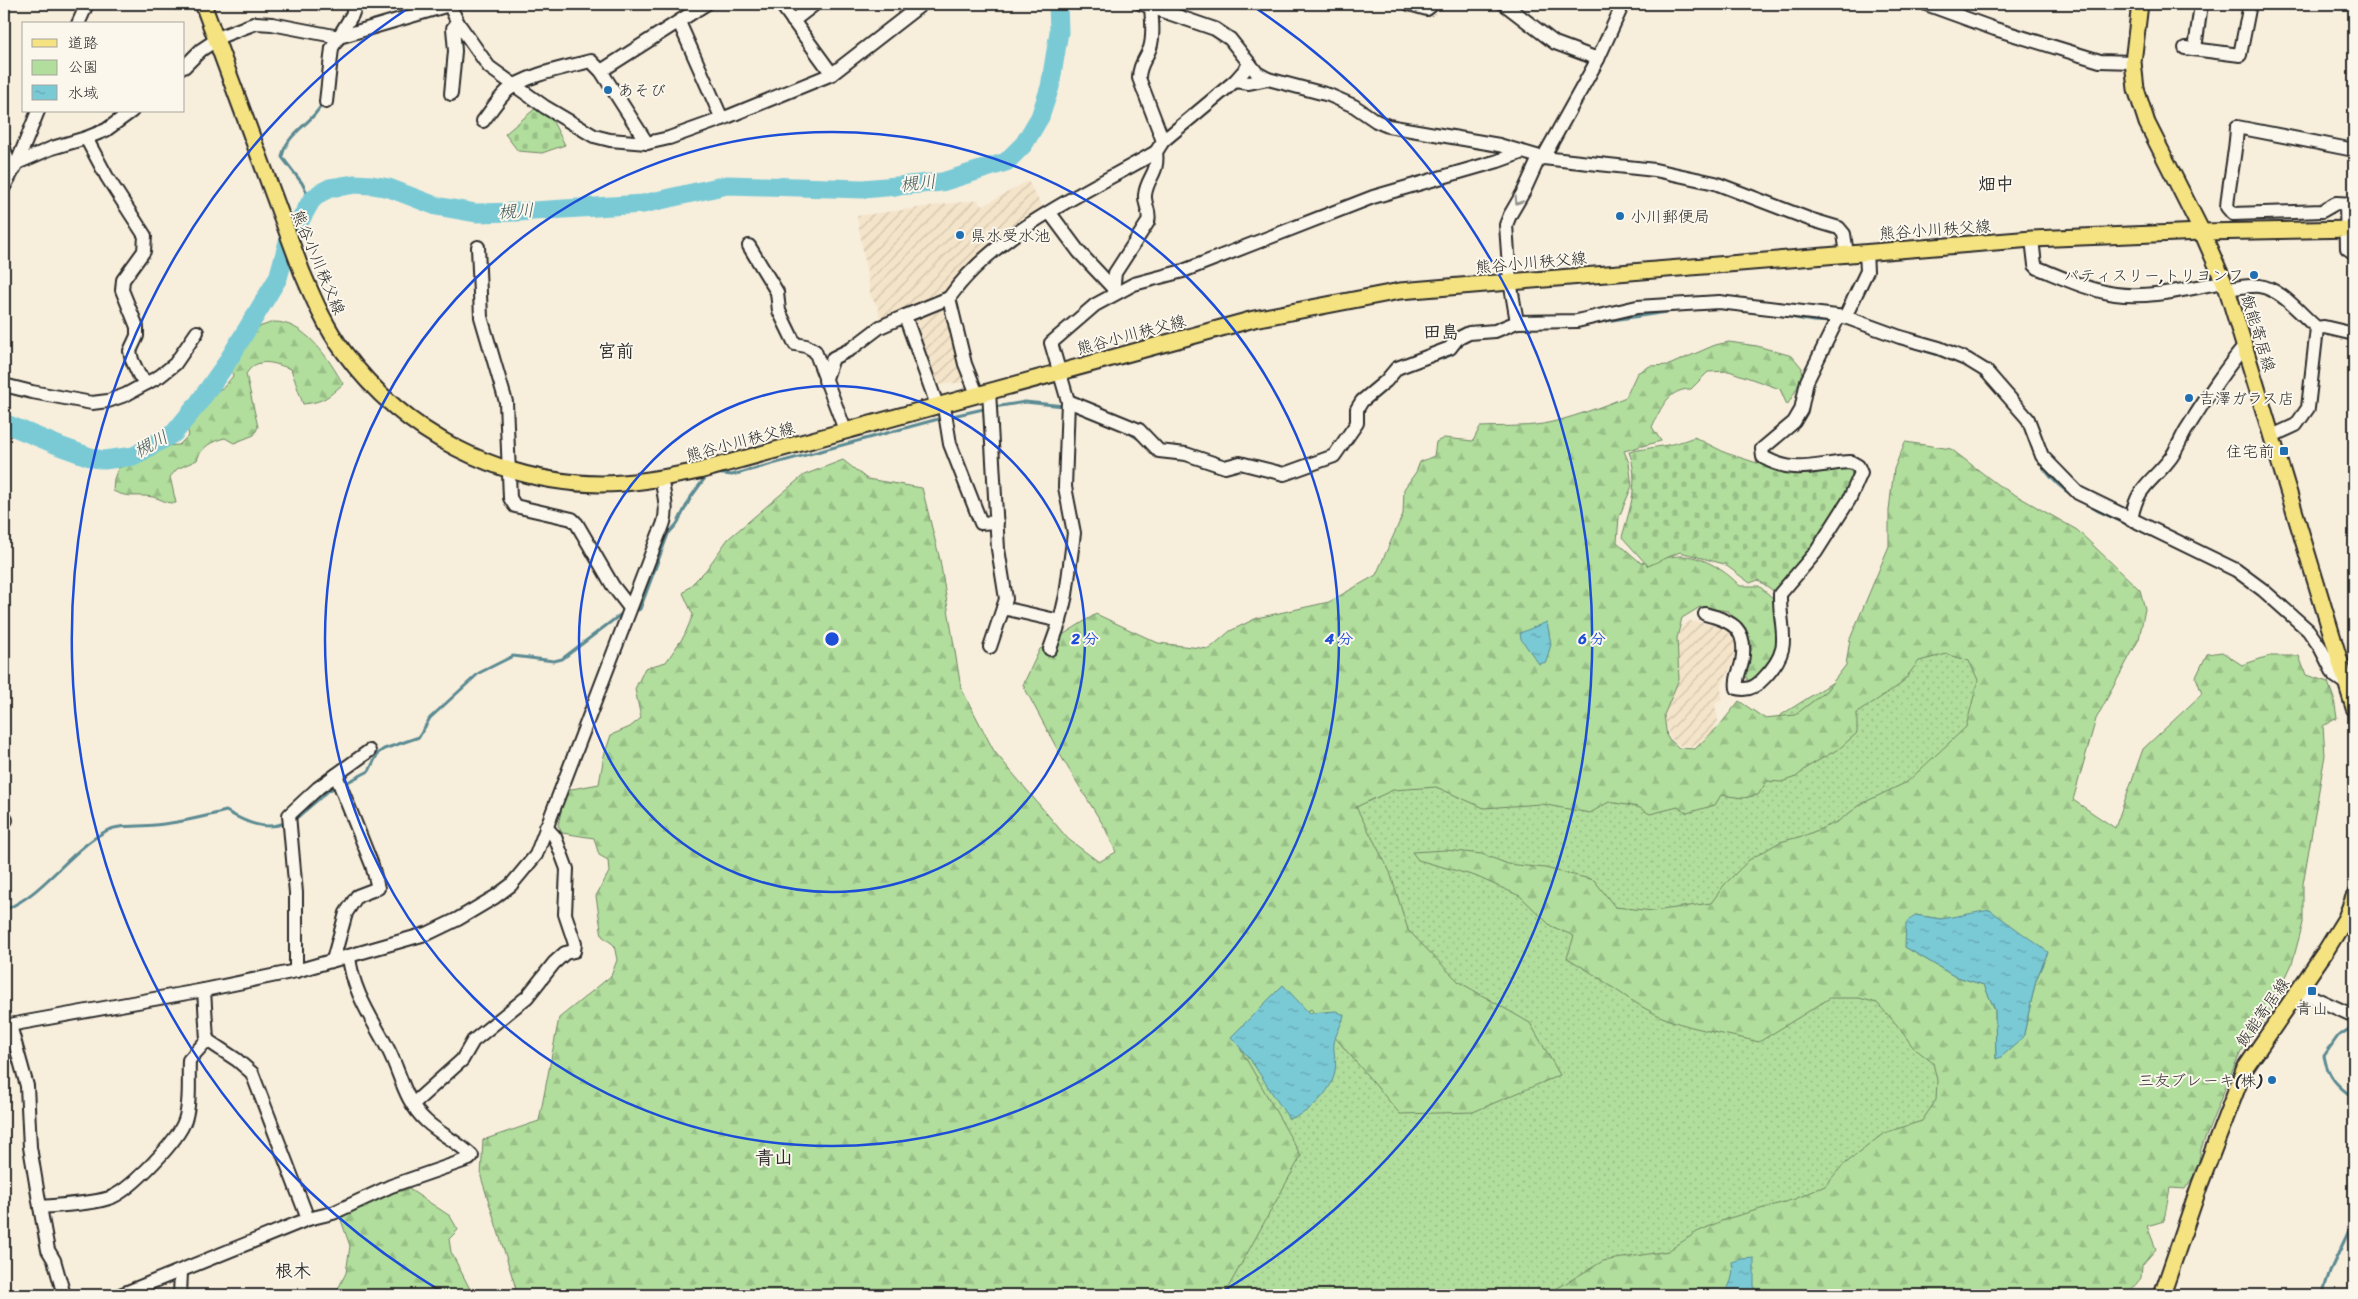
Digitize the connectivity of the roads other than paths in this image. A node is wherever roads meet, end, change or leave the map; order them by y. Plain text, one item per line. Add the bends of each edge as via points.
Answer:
1 (87, 4) edge
2 (203, 4) edge
3 (356, 4) edge
4 (706, 4) edge
5 (781, 4) edge
6 (815, 4) edge
7 (922, 4) edge
8 (1409, 4) edge
9 (1433, 4) edge
10 (1504, 4) edge
11 (1623, 4) edge
12 (1926, 4) edge
13 (2140, 4) edge
14 (2201, 4) edge
15 (2250, 4) edge
16 (449, 5) edge
17 (1146, 6) edge
18 (793, 21) junction
19 (79, 22) edge
20 (679, 22) junction
21 (458, 23) junction
22 (339, 37) junction
23 (217, 39) junction
24 (1598, 59) junction
25 (2133, 62) junction
26 (1250, 64) junction
27 (185, 66) edge
28 (601, 71) junction
29 (832, 74) junction
30 (1268, 79) junction
31 (1235, 81) junction
32 (515, 85) junction
33 (451, 94) dead end
34 (326, 102) dead end
35 (38, 112) edge
36 (131, 112) edge
37 (722, 119) junction
38 (483, 121) dead end
39 (86, 138) junction
40 (1163, 141) junction
41 (647, 143) junction
42 (4, 148) edge
43 (2354, 150) edge
44 (1156, 152) junction
45 (1520, 152) junction
46 (1541, 158) junction
47 (14, 167) junction
48 (4, 187) edge
49 (2350, 204) edge
50 (1050, 213) junction
51 (2350, 229) edge
52 (2202, 232) junction
53 (2032, 239) junction
54 (749, 246) dead end
55 (478, 247) dead end
56 (1866, 252) junction
57 (2354, 253) edge
58 (1846, 254) junction
59 (1510, 280) junction
60 (2225, 285) junction
61 (1112, 290) junction
62 (949, 298) junction
63 (905, 316) junction
64 (1842, 317) junction
65 (1517, 322) junction
66 (2317, 328) junction
67 (197, 332) dead end
68 (2354, 334) edge
69 (2245, 346) junction
70 (1060, 371) junction
71 (825, 381) junction
72 (146, 383) junction
73 (4, 385) edge
74 (983, 393) junction
75 (1068, 401) junction
76 (941, 406) junction
77 (845, 430) junction
78 (2272, 436) junction
79 (508, 470) junction
80 (661, 478) junction
81 (2131, 520) junction
82 (997, 522) junction
83 (630, 608) junction
84 (1003, 608) junction
85 (1705, 614) dead end
86 (1060, 621) junction
87 (990, 647) dead end
88 (1050, 649) dead end
89 (2348, 685) junction
90 (2354, 708) edge
91 (369, 751) dead end
92 (336, 775) junction
93 (546, 827) junction
94 (2354, 897) edge
95 (349, 956) junction
96 (333, 960) junction
97 (296, 971) junction
98 (204, 990) junction
99 (2299, 991) junction
100 (2354, 1016) edge
101 (7, 1025) edge
102 (207, 1040) junction
103 (413, 1104) junction
104 (40, 1208) junction
105 (308, 1220) junction
106 (181, 1272) junction
107 (64, 1295) edge
108 (120, 1295) edge
109 (180, 1295) edge
110 (2162, 1295) edge

1 - 19 street
2 - 23 main road, 熊谷小川秩父線
3 - 22 street
4 - 20 street
5 - 18 street
6 - 18 street
7 - 29 street
8 - 9 street via 1427,9
10 - 24 street via 1555,43
11 - 24 street
12 - 25 street via 2100,61
13 - 25 main road, 飯能寄居線
14 - 15 street via 2190,48 2240,55
16 - 21 street
16 - 22 street
17 - 26 street via 1215,29 1230,39
17 - 40 street via 1152,26 1150,46 1139,70 1139,78
18 - 29 street
20 - 28 street
20 - 37 street
21 - 32 street via 489,67
21 - 33 street via 453,28 455,51
22 - 23 street via 256,24
22 - 34 street via 332,48
23 - 27 street
23 - 79 main road, 熊谷小川秩父線 via 314,301 343,352 372,386 426,431 468,455
24 - 46 street
25 - 52 main road, 飯能寄居線 via 2136,90 2147,123
26 - 30 street
26 - 31 street
28 - 32 street via 591,61
28 - 41 street
29 - 37 street
30 - 31 street via 1249,83
30 - 45 street via 1329,95 1388,126 1499,145
31 - 40 street
32 - 38 street
32 - 41 street via 594,136
35 - 47 street
36 - 39 street via 106,130
37 - 41 street
39 - 47 street via 52,148
39 - 72 street via 145,236 144,252 123,280 122,290 137,327 137,336 130,351 132,360
40 - 44 street
42 - 47 street
43 - 49 street via 2237,128 2227,207 2233,214 2322,211 2336,203
44 - 50 street
44 - 61 street via 1157,164 1145,197 1150,213 1148,222 1115,272
45 - 46 street
45 - 61 street via 1373,197 1184,271
46 - 58 street via 1654,170 1715,183 1839,228 1844,234
46 -> 59 street via 1506,225
47 - 48 street
49 - 51 street
50 - 61 street
50 - 62 street via 1026,227 972,269
51 - 52 main road, 熊谷小川秩父線
51 - 57 street via 2347,248
52 - 53 main road, 熊谷小川秩父線
52 - 60 main road, 飯能寄居線
53 - 56 main road, 熊谷小川秩父線
53 - 60 street via 2035,266 2086,288 2116,294 2155,294
54 - 71 street via 777,292 779,311 795,344 815,351
55 - 79 street via 481,317 506,402
56 - 58 main road, 熊谷小川秩父線
56 - 64 street via 1867,270
58 - 59 main road, 熊谷小川秩父線
59 - 65 street
59 - 70 main road, 熊谷小川秩父線 via 1400,291 1290,310
60 - 66 street via 2259,286 2272,290
60 - 69 main road, 飯能寄居線
61 - 70 street via 1051,343
62 - 63 street
62 - 74 street via 966,364
63 - 71 street via 880,327 833,358
63 - 76 street
64 - 65 street via 1719,302 1637,307 1577,321
64 - 81 street via 1939,348 1986,371 2028,419 2049,466 2078,494
64 - 85 street via 1807,381 1801,410 1794,422 1762,449 1763,457 1781,466 1800,468 1851,462 1861,473 1849,500 1816,552 1780,594 1783,650 1778,664 1757,686 1745,690 1736,688 1744,646 1739,630 1731,622
65 - 75 street via 1494,331 1469,333 1457,339 1450,348 1397,368 1362,401 1357,423 1334,456 1284,474 1240,463 1225,467 1186,454 1159,451 1139,430
66 - 68 street
66 - 78 street via 2308,408 2296,425
67 - 72 street via 176,364
69 - 78 main road, 飯能寄居線
69 - 81 street via 2230,363 2170,460 2143,487 2134,504
70 - 74 main road, 熊谷小川秩父線
70 - 75 street
71 - 77 street
72 - 73 street via 125,395 92,403
74 - 76 main road, 熊谷小川秩父線
74 - 82 street
75 - 86 street via 1065,487 1074,533
76 - 77 main road, 熊谷小川秩父線
76 - 82 street via 950,444 982,523
77 - 80 main road, 熊谷小川秩父線 via 699,471
78 - 89 main road, 飯能寄居線
79 - 80 main road, 熊谷小川秩父線 via 579,483
79 - 83 street via 510,498 514,506 572,519
80 - 83 street via 665,523
81 - 89 street via 2236,570 2263,590 2308,630 2335,676
82 - 84 street via 1006,599
83 - 93 street
84 - 86 street
84 - 87 street
86 - 88 street
89 - 90 main road, 飯能寄居線
91 - 92 street
92 - 96 street via 378,888 357,896 346,913
92 - 97 street via 289,815 296,893
93 - 95 street via 536,855 511,885 495,898 430,933
93 - 103 street via 555,837 566,869 565,914 575,944 574,951 565,953 554,963 527,997 473,1041 462,1060
94 - 99 main road, 飯能寄居線 via 2346,918
95 - 96 street
95 - 103 street via 355,987 390,1053 403,1090
96 - 97 street
97 - 98 street
98 - 101 street
98 - 102 street
99 - 100 street
99 - 110 main road, 飯能寄居線 via 2244,1070
101 - 104 street via 27,1086 30,1147
102 - 104 street via 189,1060 189,1100 185,1121 173,1141 152,1164 112,1197
102 - 105 street via 252,1073
103 - 105 street via 425,1121 468,1152 472,1156 470,1159 391,1186 333,1213
104 - 107 street via 48,1250
105 - 106 street
106 - 108 street
106 - 109 street

